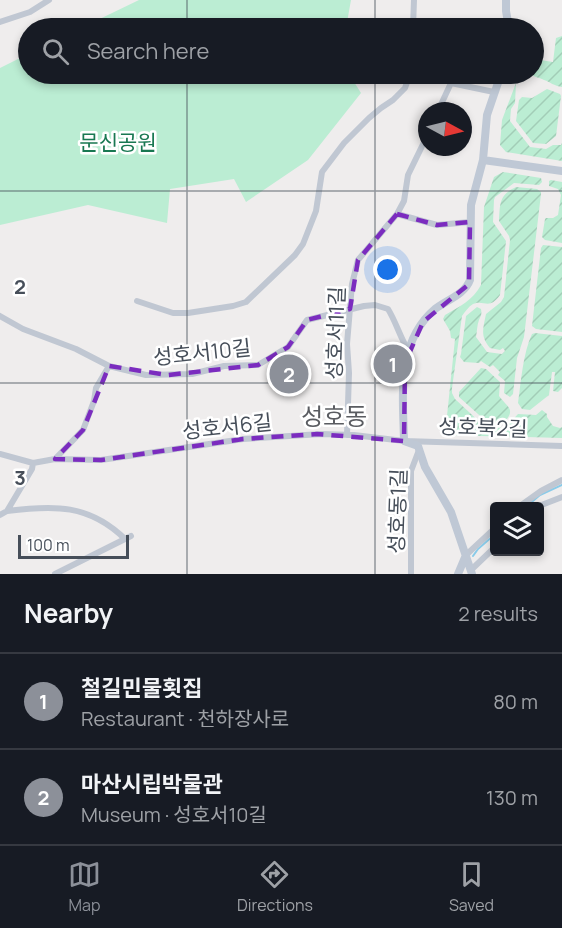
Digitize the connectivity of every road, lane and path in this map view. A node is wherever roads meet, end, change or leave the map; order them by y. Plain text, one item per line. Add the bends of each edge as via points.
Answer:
1 (49, 0) edge
2 (414, 0) edge
3 (506, 0) edge
4 (413, 18) edge
5 (507, 18) edge
6 (0, 22) edge
7 (406, 84) edge
8 (451, 84) edge
9 (456, 84) edge
10 (497, 84) edge
11 (494, 92) junction
12 (442, 102) edge
13 (418, 154) edge
14 (483, 160) junction
15 (562, 171) edge
16 (397, 214) junction
17 (470, 222) junction
18 (137, 301) dead end
19 (350, 309) junction
20 (0, 316) edge
21 (408, 350) junction
22 (109, 366) junction
23 (347, 435) junction
24 (404, 441) junction
25 (562, 446) edge
26 (419, 450) junction
27 (0, 454) edge
28 (55, 459) junction
29 (33, 463) junction
30 (562, 480) edge
31 (562, 497) edge
32 (527, 502) edge
33 (544, 505) edge
34 (7, 511) junction
35 (0, 515) edge
36 (490, 533) edge
37 (490, 553) edge
38 (466, 555) junction
39 (471, 572) edge
40 (55, 574) edge
41 (411, 574) edge
42 (458, 574) edge

1 - 6 street via 30,12
2 - 4 street
3 - 5 main road
7 - 18 street via 344,143 322,172 316,211 303,244 246,303 173,313
8 - 12 street
9 - 11 street
10 - 11 main road
11 - 14 main road via 487,116
13 - 16 street
14 - 15 main road
14 - 17 main road
16 - 17 street via 437,225
16 - 19 street, 성호서11길 via 358,260 351,284
17 - 21 main road via 471,280 430,315
19 - 21 street, 성호서10길 via 375,305 388,309
19 - 22 street, 성호서10길 via 306,320 288,347 258,365 168,375 146,375
19 - 23 street, 성호서11길
20 - 22 street, 성호서10길
21 - 24 main road via 403,380
22 - 28 street via 96,388 82,430
23 - 24 street, 성호서6길
23 - 28 street, 성호서6길 via 243,439 101,460
24 - 25 street, 성호북2길
24 - 26 main road
26 - 38 main road via 451,512
26 - 41 street, 성호동1길 via 411,471
27 - 29 street
28 - 29 street, 성호서6길
29 - 34 street
30 - 32 street
31 - 33 street
34 - 35 street
34 - 40 street via 72,509 96,517 128,537
36 - 38 street
37 - 39 street
38 - 39 main road
38 - 42 main road

